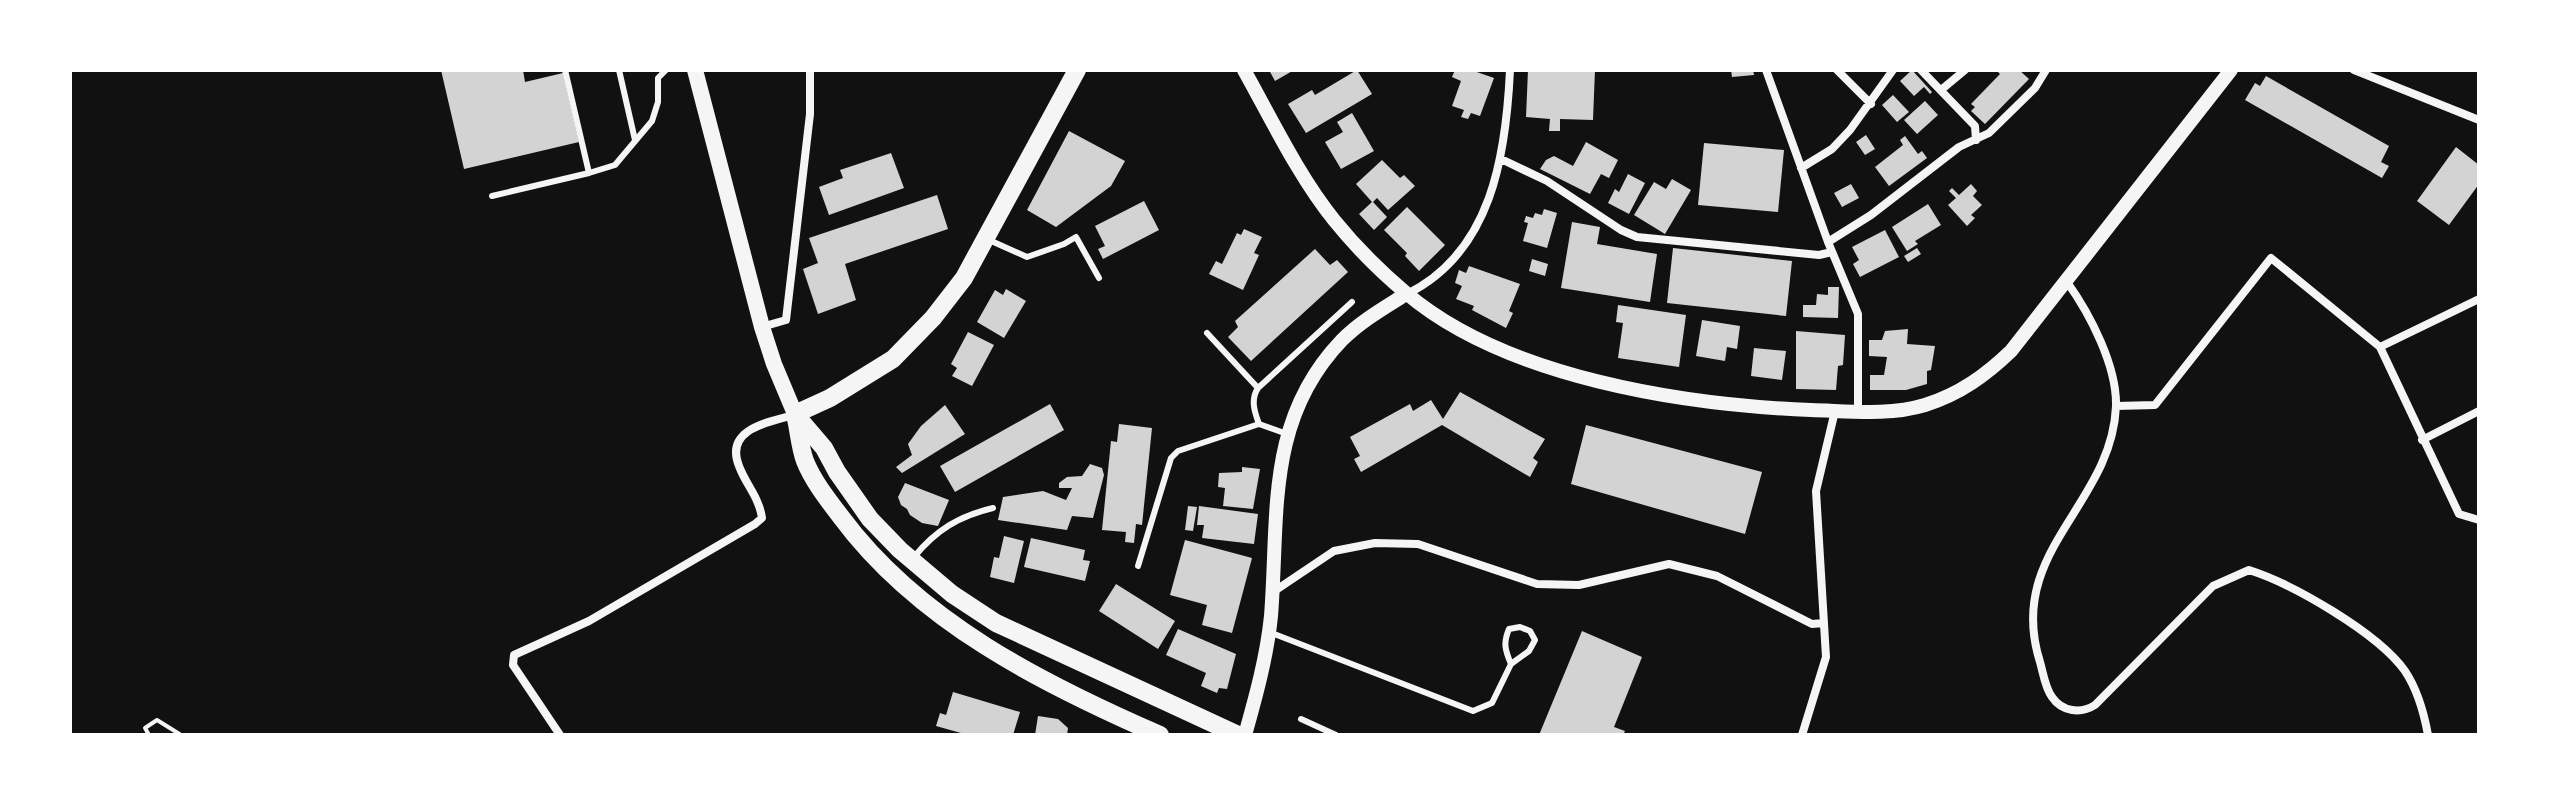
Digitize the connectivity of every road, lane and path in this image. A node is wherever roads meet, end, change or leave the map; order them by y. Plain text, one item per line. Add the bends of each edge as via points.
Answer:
1 (565, 70) edge
2 (619, 70) edge
3 (666, 70) edge
4 (695, 70) edge
5 (810, 70) edge
6 (1077, 70) edge
7 (1244, 70) edge
8 (1510, 70) edge
9 (1766, 70) edge
10 (1837, 70) edge
11 (1893, 70) edge
12 (1921, 70) edge
13 (1965, 70) edge
14 (2046, 70) edge
15 (2231, 70) edge
16 (2354, 70) edge
17 (1941, 90) junction
18 (1871, 104) junction
19 (2479, 120) edge
20 (1976, 140) junction
21 (635, 141) junction
22 (1501, 159) junction
23 (1801, 168) junction
24 (589, 173) junction
25 (492, 196) dead end
26 (985, 238) junction
27 (1828, 242) junction
28 (1832, 252) junction
29 (1099, 278) dead end
30 (2067, 282) junction
31 (1406, 294) junction
32 (2479, 299) edge
33 (1352, 302) dead end
34 (762, 327) junction
35 (1207, 333) dead end
36 (2380, 347) junction
37 (1258, 388) junction
38 (2116, 406) junction
39 (1835, 411) junction
40 (1858, 411) junction
41 (2479, 411) edge
42 (795, 414) junction
43 (1259, 424) junction
44 (1287, 434) junction
45 (2422, 440) junction
46 (993, 508) dead end
47 (2479, 520) edge
48 (912, 560) junction
49 (1138, 566) dead end
50 (1272, 592) junction
51 (1824, 623) junction
52 (1269, 632) junction
53 (1511, 664) junction
54 (1301, 719) dead end
55 (149, 735) edge
56 (181, 735) edge
57 (560, 735) edge
58 (1160, 735) edge
59 (1238, 735) edge
60 (1245, 735) edge
61 (1336, 735) edge
62 (1802, 735) edge
63 (2428, 735) edge

1 - 24 lane
2 - 21 lane
3 - 21 lane via 658,78 652,121
4 - 34 main road
5 - 34 street via 810,114 786,320
6 - 26 main road
7 - 31 street via 1334,220
8 - 22 street
9 - 23 street
10 - 18 street
11 - 18 street
12 - 17 street
13 - 17 street
14 - 20 street via 2035,88
15 - 30 street
16 - 19 street
17 - 20 street via 1975,126
18 - 23 street via 1832,149
20 - 27 street
21 - 24 lane via 615,165
22 - 28 street via 1558,187 1637,237
22 - 31 street via 1469,242 1425,285
23 - 27 street
24 - 25 lane
26 - 29 lane via 1027,257 1076,237
26 - 42 main road via 964,278 916,339 842,392
27 - 28 street
28 - 40 street via 1858,314
30 - 38 street via 2109,361
30 - 40 street via 2011,351 1956,393 1890,412
31 - 39 street via 1483,342 1579,377 1705,401
31 - 44 street via 1341,341 1312,380
32 - 36 street
33 - 37 lane
34 - 42 main road
35 - 37 lane
36 - 38 street via 2271,258 2155,405
36 - 45 street
37 - 43 lane via 1254,407
38 - 63 street via 2099,472 2051,551 2035,590 2033,641 2051,696 2073,711 2095,705 2213,586 2249,570 2336,615 2392,655 2417,694
39 - 40 street
39 - 51 street via 1816,491
41 - 45 street
42 - 48 main road via 870,519
42 - 57 street via 757,425 738,442 737,464 762,518 589,621 514,655 513,665
42 - 58 main road via 804,458 824,495 892,576 967,634 1044,679
43 - 44 lane
43 - 49 lane via 1178,451 1171,458
44 - 50 street via 1276,492
45 - 47 street via 2459,514
46 - 48 lane via 954,521
48 - 59 main road via 996,623
50 - 51 street via 1334,551 1375,543 1418,544 1537,584 1579,585 1669,564 1717,576 1812,624
50 - 52 street
51 - 62 street via 1826,657
52 - 53 lane via 1473,711 1492,703
52 - 60 street
53 - 53 lane via 1505,640 1509,629 1520,627 1535,640
54 - 61 lane
55 - 56 path via 145,728 157,720

